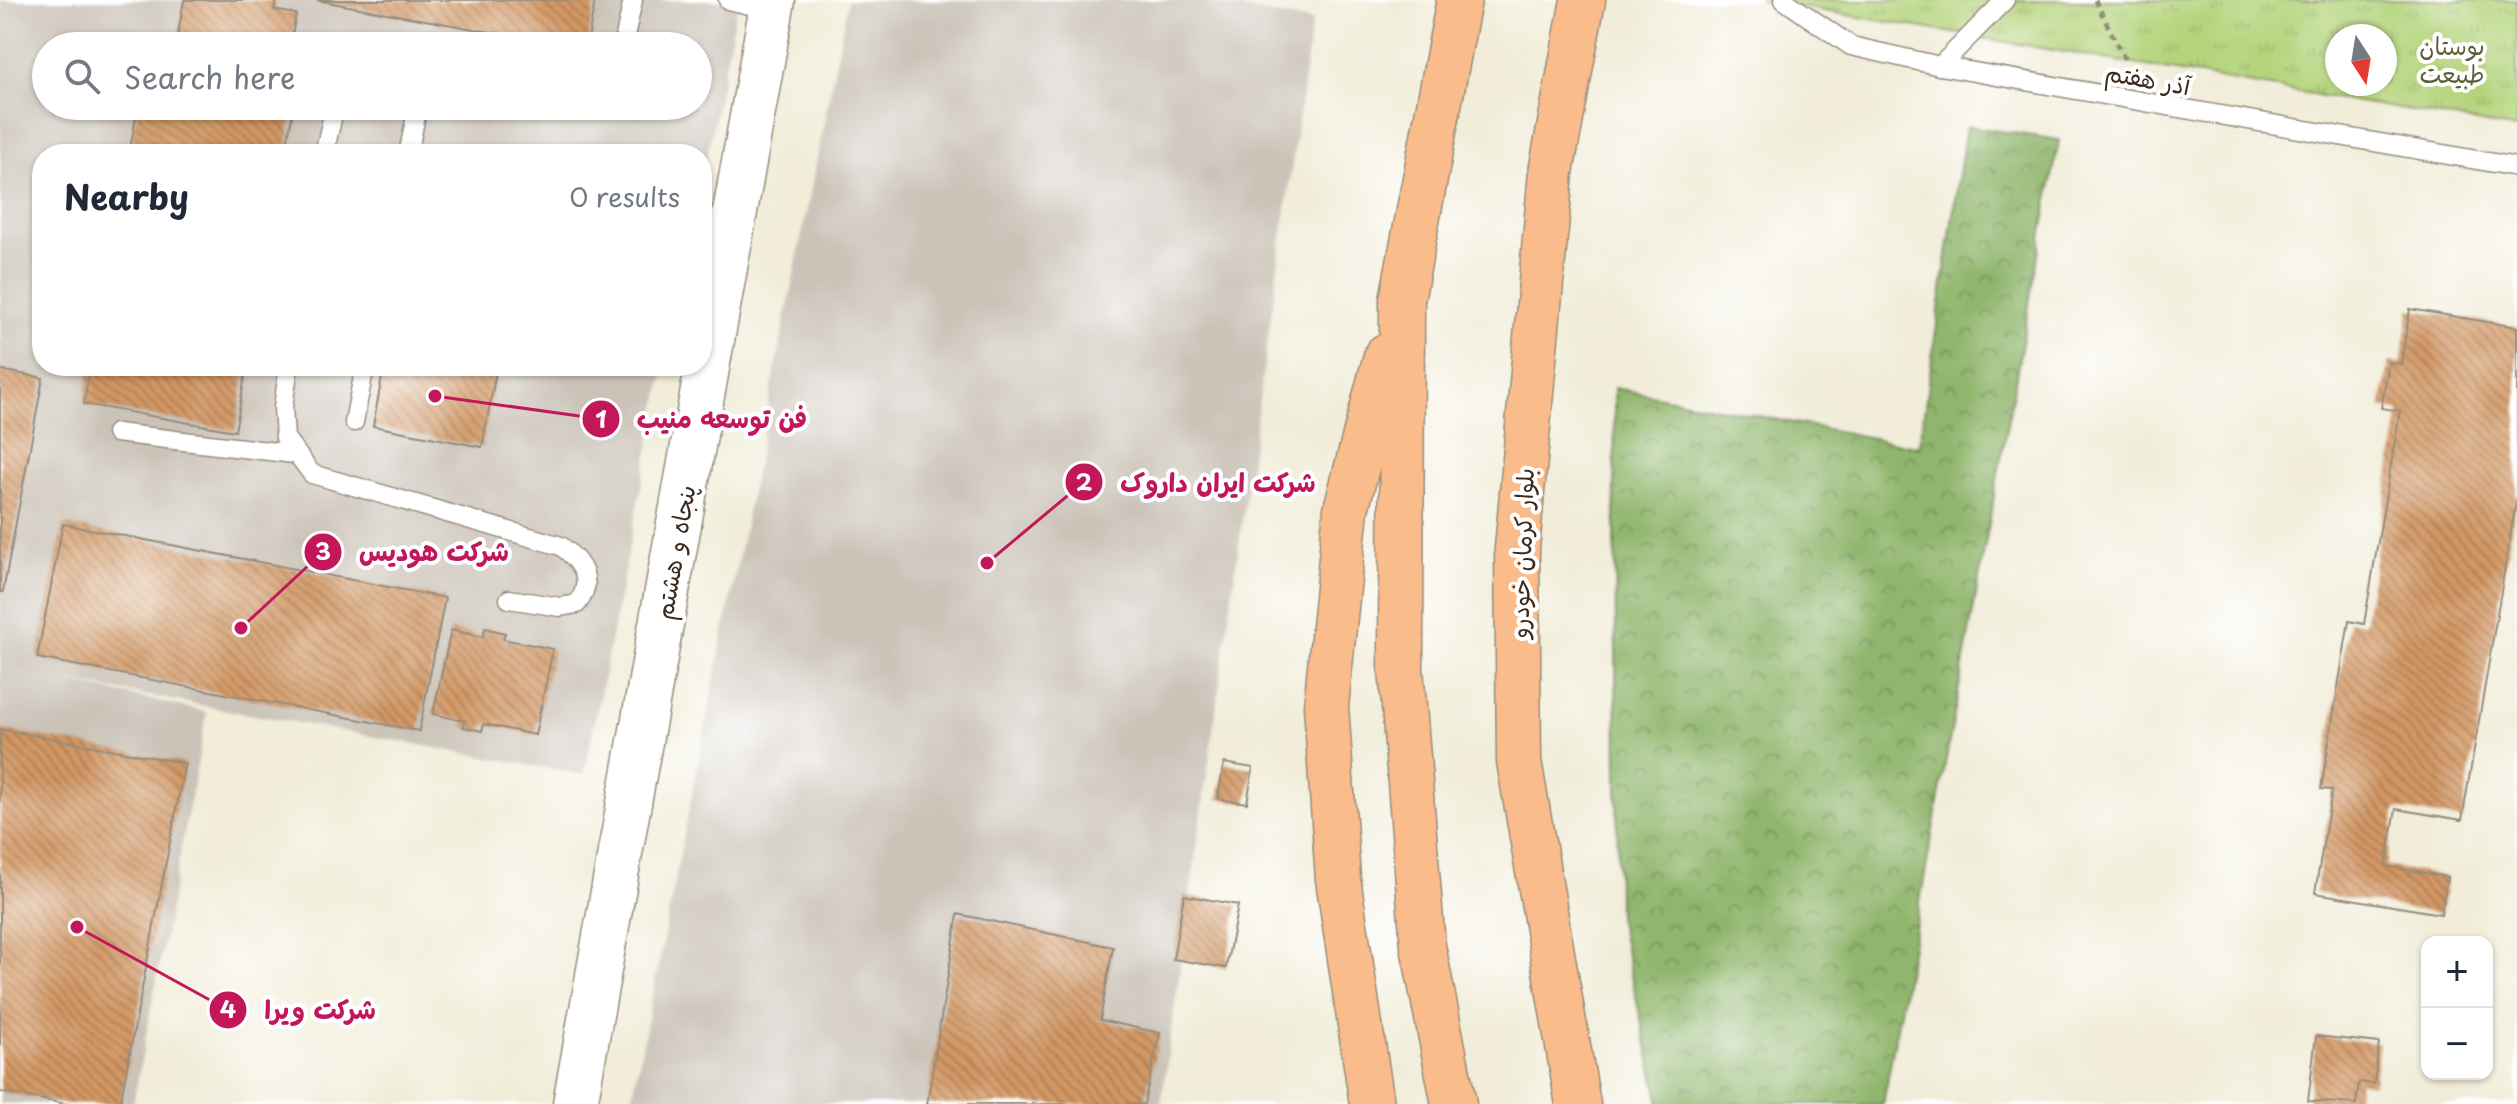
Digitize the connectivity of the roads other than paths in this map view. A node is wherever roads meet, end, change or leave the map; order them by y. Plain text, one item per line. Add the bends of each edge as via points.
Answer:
1 (633, 0) edge
2 (728, 0) edge
3 (1459, 0) edge
4 (1583, 0) edge
5 (1784, 0) edge
6 (2005, 0) edge
7 (772, 5) edge
8 (626, 32) edge
9 (1940, 66) junction
10 (332, 120) edge
11 (415, 120) edge
12 (326, 144) edge
13 (410, 144) edge
14 (2517, 167) edge
15 (1402, 300) junction
16 (712, 340) edge
17 (288, 376) edge
18 (363, 376) edge
19 (705, 376) edge
20 (354, 422) dead end
21 (116, 433) dead end
22 (294, 454) junction
23 (509, 599) dead end
24 (575, 1104) edge
25 (1372, 1104) edge
26 (1454, 1104) edge
27 (1578, 1104) edge

1 - 8 lane
2 - 7 lane
3 - 15 main road
4 - 27 main road, بلوار کرمان خودرو via 1551,172 1517,548 1519,761
5 - 9 lane, آذر هفتم via 1851,46
6 - 9 lane
7 - 16 street, پنجاه و هشتم
9 - 14 lane, آذر هفتم
10 - 12 lane
11 - 13 lane
15 - 25 main road via 1346,509 1326,706 1338,879
15 - 26 main road via 1401,669 1423,946
17 - 22 lane via 285,438
18 - 20 lane
19 - 24 street, پنجاه و هشتم
21 - 22 lane
22 - 23 lane via 312,474 332,482 561,546 574,556 587,580 587,591 577,604 560,607

